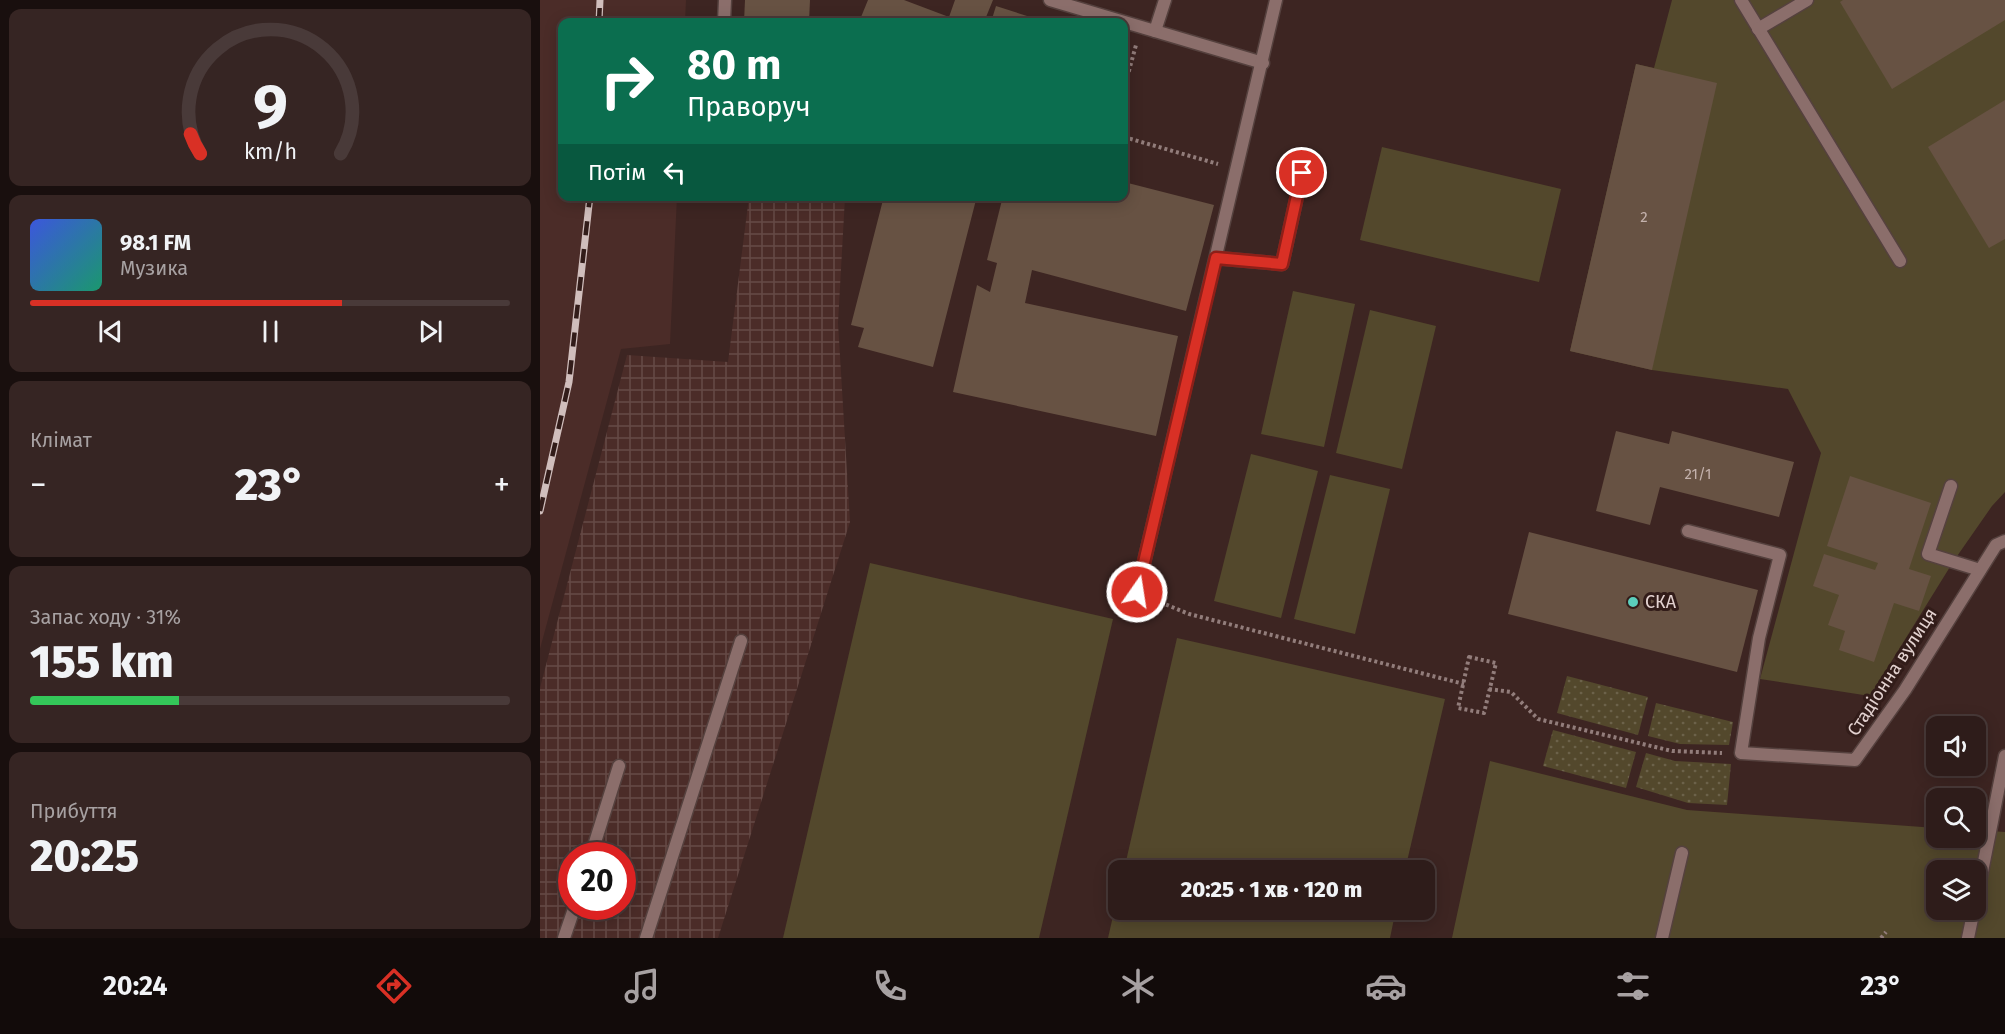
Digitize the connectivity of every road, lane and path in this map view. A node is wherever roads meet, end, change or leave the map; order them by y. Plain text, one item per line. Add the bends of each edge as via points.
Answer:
1 (725, 0) edge
2 (1050, 0) edge
3 (1165, 0) edge
4 (1276, 0) edge
5 (1740, 0) edge
6 (1807, 0) edge
7 (724, 18) edge
8 (1111, 18) edge
9 (1128, 23) edge
10 (1141, 27) junction
11 (1758, 29) junction
12 (1155, 31) junction
13 (1263, 63) junction
14 (1128, 74) edge
15 (1128, 138) edge
16 (1237, 169) junction
17 (1302, 173) dead end
18 (1216, 258) junction
19 (1900, 261) dead end
20 (1951, 486) dead end
21 (1688, 531) dead end
22 (2005, 541) edge
23 (1980, 570) junction
24 (1137, 592) joint
25 (741, 641) dead end
26 (1464, 684) junction
27 (1489, 689) junction
28 (1741, 753) junction
29 (2005, 756) edge
30 (619, 766) dead end
31 (595, 842) edge
32 (1682, 853) dead end
33 (1984, 860) edge
34 (570, 920) edge
35 (1972, 920) edge
36 (1886, 932) dead end
37 (564, 938) edge
38 (646, 938) edge
39 (1662, 938) edge
40 (1881, 938) edge
41 (1968, 938) edge

1 - 7 lane
2 - 8 lane
3 - 12 lane
4 - 13 lane
5 - 11 lane
6 - 11 lane
9 - 10 lane
10 - 12 lane
10 - 14 path
11 - 19 lane
12 - 13 lane
13 - 16 lane
15 - 16 path
16 - 18 lane
17 - 18 lane via 1282,264
18 - 24 lane
20 - 23 lane via 1928,555
21 - 28 lane via 1780,555 1759,638
22 - 23 lane, Стадіонна вулиця via 1996,545
23 - 28 lane, Стадіонна вулиця via 1905,690 1855,760
24 - 26 path via 1189,614
25 - 38 lane
26 - 27 path via 1458,708 1484,714
26 - 27 path via 1469,657 1496,663
27 - 28 path via 1511,692 1538,719 1672,751
29 - 33 lane
30 - 31 lane
32 - 39 lane
34 - 37 lane
35 - 41 lane
36 - 40 path

